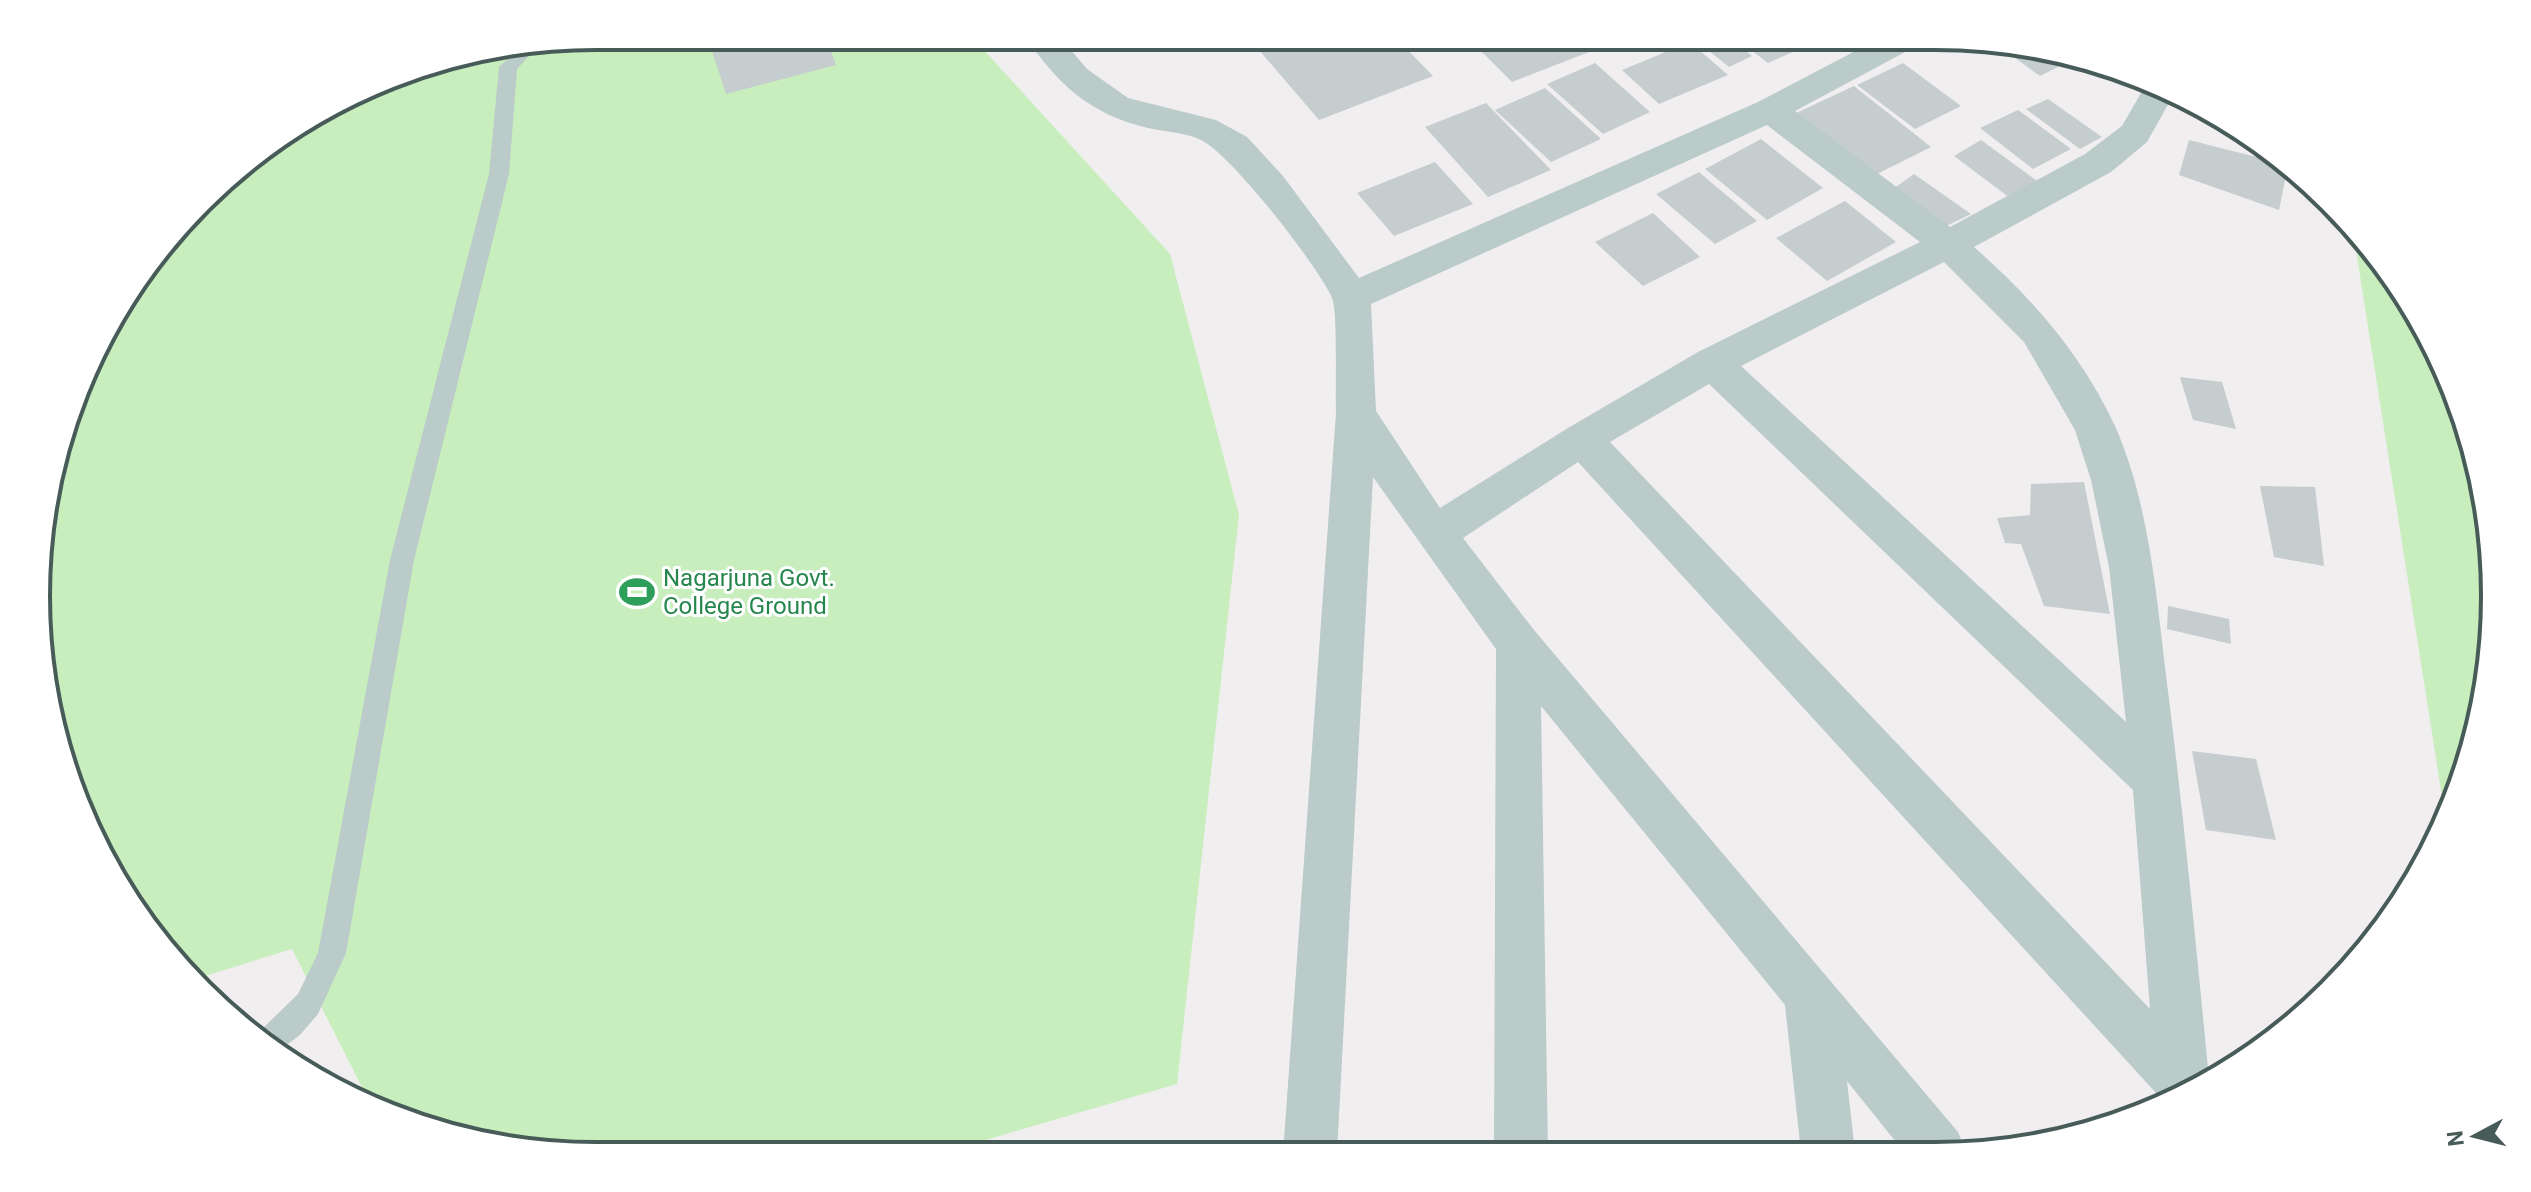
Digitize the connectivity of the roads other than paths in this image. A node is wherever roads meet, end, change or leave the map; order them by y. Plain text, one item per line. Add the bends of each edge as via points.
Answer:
1 (1053, 50) edge
2 (1884, 50) edge
3 (521, 56) edge
4 (2155, 97) edge
5 (1770, 110) junction
6 (1945, 242) junction
7 (1352, 297) junction
8 (1712, 363) junction
9 (1356, 413) junction
10 (1582, 439) junction
11 (1435, 534) junction
12 (1518, 644) junction
13 (2156, 781) junction
14 (1810, 996) junction
15 (275, 1037) edge
16 (2183, 1082) edge
17 (2180, 1084) edge
18 (1311, 1142) edge
19 (1521, 1142) edge
20 (1827, 1142) edge
21 (1932, 1142) edge

1 - 7 street via 1084,89 1113,108 1223,136 1247,158
2 - 5 street
3 - 15 lane via 508,67 499,174 402,560 332,953 308,1006
4 - 6 street via 2135,134 2098,163
5 - 6 street
5 - 7 street
6 - 8 street
6 - 13 street via 2038,332 2095,428 2131,567
7 - 9 street
8 - 10 street
8 - 13 street
9 - 11 street
9 - 18 street
10 - 11 street
10 - 17 street
11 - 12 street
12 - 14 street
12 - 19 street
13 - 16 street
14 - 20 street
14 - 21 street

